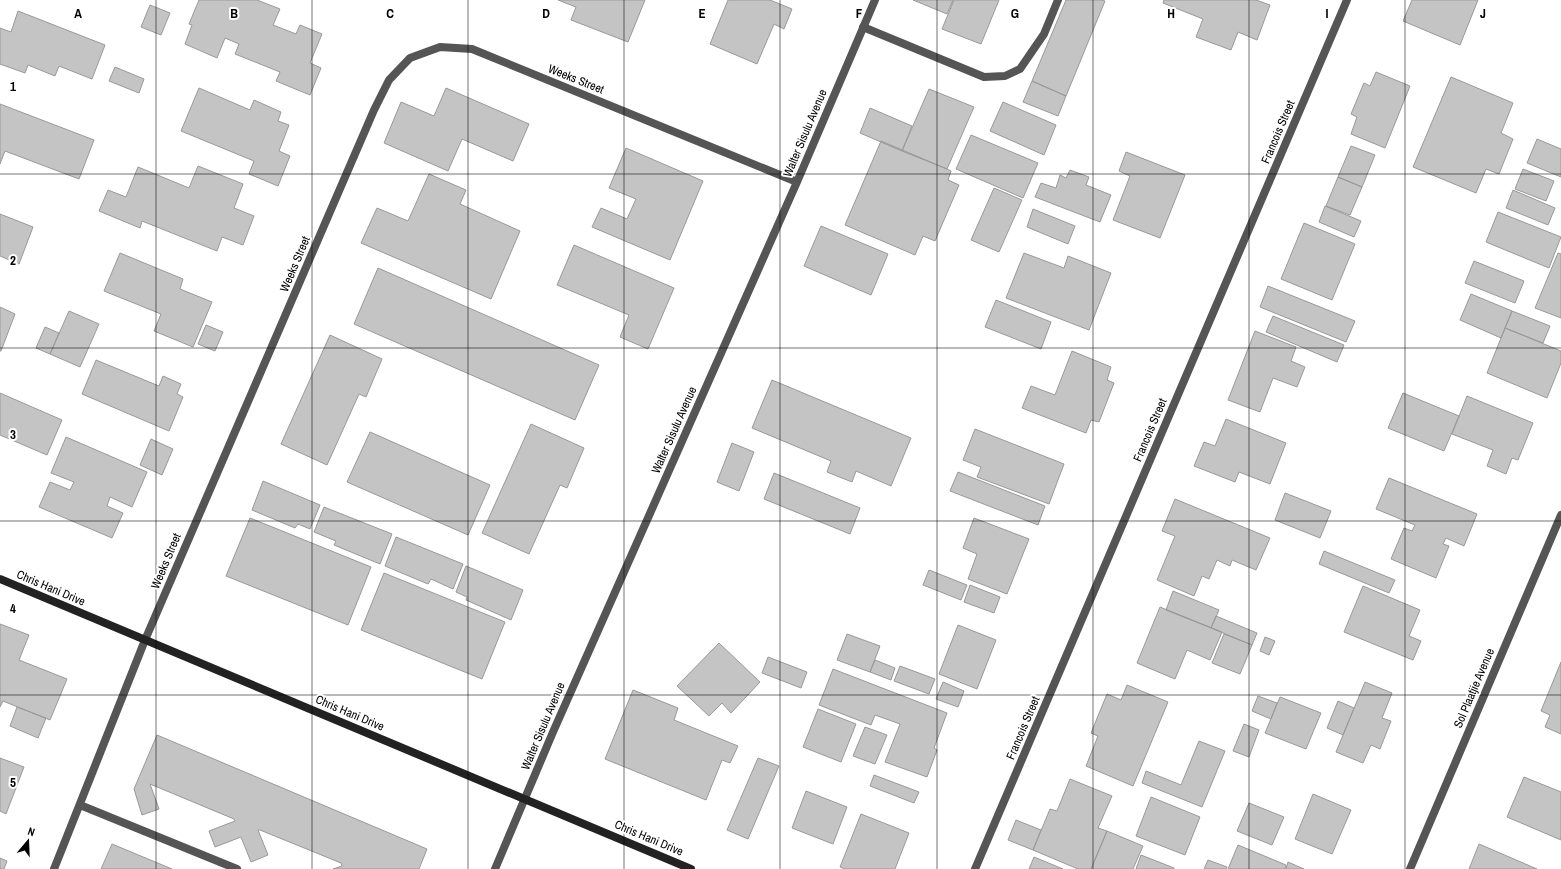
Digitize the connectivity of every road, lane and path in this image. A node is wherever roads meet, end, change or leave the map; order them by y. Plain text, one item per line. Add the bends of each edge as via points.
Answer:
1 (875, 0) edge
2 (1058, 0) edge
3 (1347, 0) edge
4 (863, 27) junction
5 (797, 182) junction
6 (1561, 516) edge
7 (0, 580) edge
8 (145, 640) junction
9 (526, 800) junction
10 (80, 804) junction
11 (54, 869) edge
12 (237, 869) edge
13 (495, 869) edge
14 (691, 869) edge
15 (975, 869) edge
16 (1410, 869) edge

1 - 4 street, Walter Sisulu Avenue
2 - 4 street via 1044,34 1020,69 1005,76 984,77
3 - 15 street, Francois Street
4 - 5 street, Walter Sisulu Avenue
5 - 8 street, Weeks Street via 472,49 440,47 410,58 390,80 374,110
5 - 9 street, Walter Sisulu Avenue via 556,725
6 - 16 street, Sol Plaatjie Avenue
7 - 8 street, Chris Hani Drive
8 - 9 street, Chris Hani Drive
8 - 10 street, Weeks Street
9 - 13 street, Walter Sisulu Avenue
9 - 14 street, Chris Hani Drive
10 - 11 street, Weeks Street
10 - 12 street

